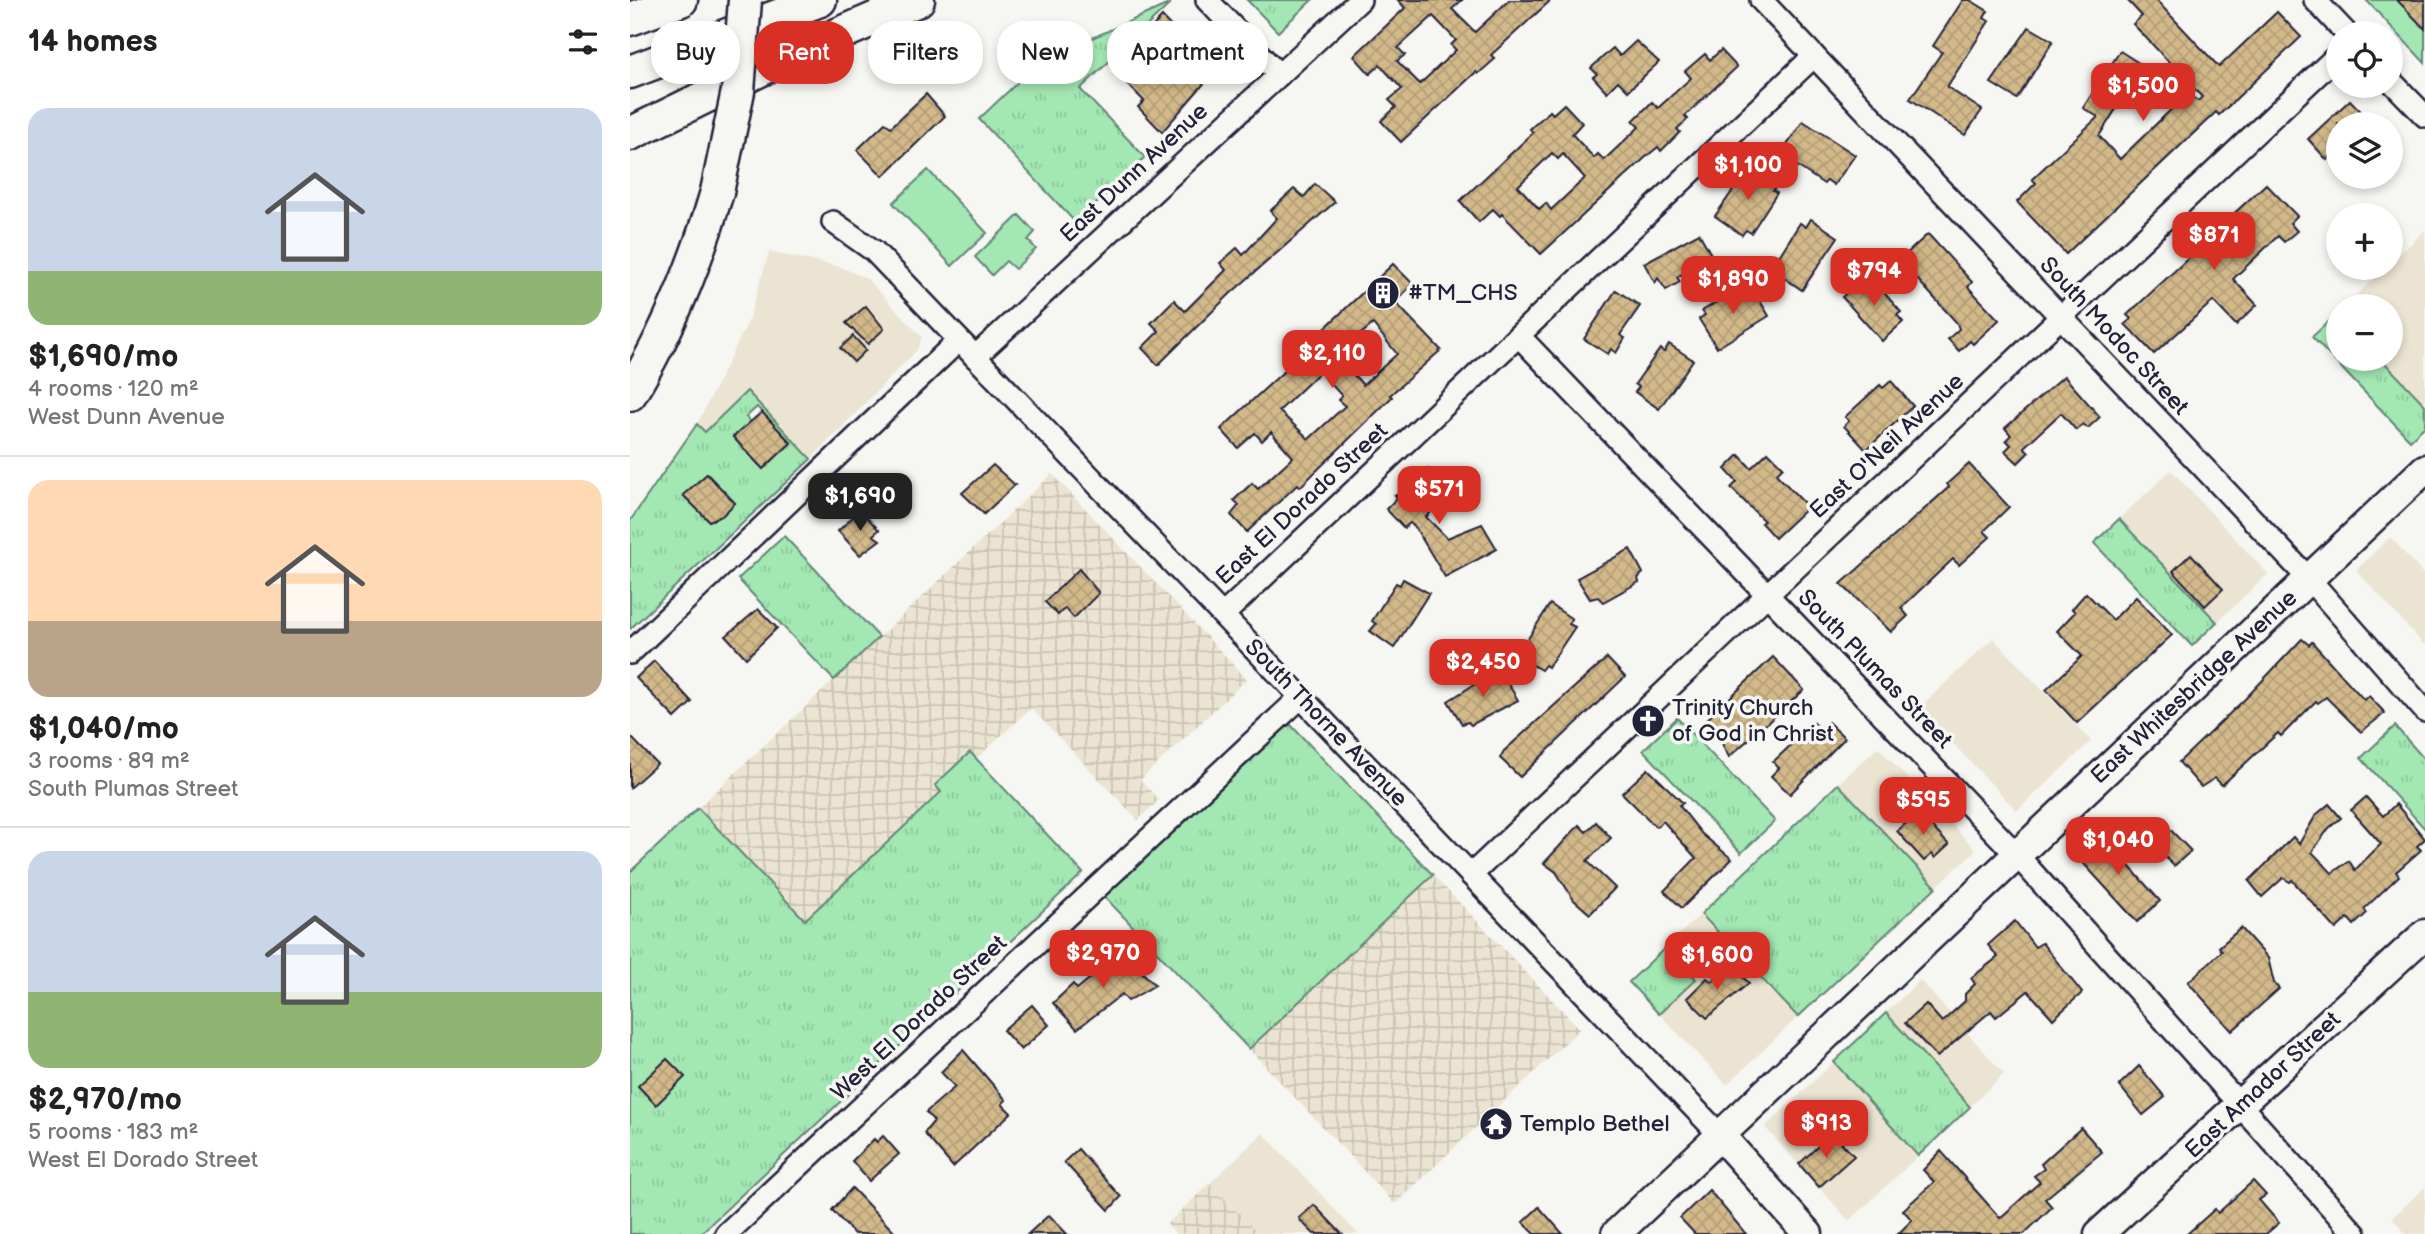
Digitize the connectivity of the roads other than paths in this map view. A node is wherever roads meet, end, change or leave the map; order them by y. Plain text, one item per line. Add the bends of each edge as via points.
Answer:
1 (681, 0) edge
2 (745, 0) edge
3 (820, 0) edge
4 (918, 0) edge
5 (1207, 0) edge
6 (1360, 0) edge
7 (1761, 0) edge
8 (2315, 0) edge
9 (630, 19) edge
10 (2335, 21) edge
11 (1814, 56) junction
12 (2326, 66) edge
13 (630, 72) edge
14 (1279, 75) junction
15 (2403, 93) edge
16 (2425, 116) edge
17 (630, 134) edge
18 (833, 222) dead end
19 (2061, 318) junction
20 (1519, 335) junction
21 (959, 340) junction
22 (975, 356) junction
23 (630, 394) edge
24 (2425, 469) edge
25 (2309, 579) junction
26 (1768, 595) junction
27 (1223, 615) junction
28 (630, 653) edge
29 (1301, 697) junction
30 (2425, 711) edge
31 (2016, 854) junction
32 (1471, 875) junction
33 (2425, 934) edge
34 (2241, 1106) junction
35 (1719, 1134) junction
36 (726, 1234) edge
37 (1616, 1234) edge
38 (1808, 1234) edge
39 (2099, 1234) edge
40 (2354, 1234) edge

1 - 9 highway
2 - 23 highway, bridge via 738,90 716,192 671,318
3 - 13 highway
4 - 17 highway via 784,58
5 - 14 street
6 - 14 street, East Dunn Avenue
7 - 11 street, South Modoc Street
8 - 10 street
11 - 19 street, South Modoc Street
11 - 20 street, East El Dorado Street
12 - 19 street, East O'Neil Avenue
14 - 22 street, East Dunn Avenue
15 - 16 street
18 - 21 street, South Thorne Avenue via 874,251
19 - 25 street, South Modoc Street
19 - 26 street, East O'Neil Avenue
20 - 26 street, South Plumas Street
20 - 27 street, East El Dorado Street
21 - 22 street, South Thorne Avenue
21 - 28 street
22 - 27 street, South Thorne Avenue
24 - 25 main road, East Whitesbridge Avenue
25 - 30 street, South Modoc Street
25 - 31 main road, East Whitesbridge Avenue
26 - 31 street, South Plumas Street
26 - 32 street, East O'Neil Avenue
27 - 29 street, South Thorne Avenue
29 - 32 street, South Thorne Avenue
29 - 36 street, West El Dorado Street
31 - 34 street, South Plumas Street
31 - 35 main road, East Whitesbridge Avenue
32 - 35 street, South Thorne Avenue
33 - 34 main road, East Amador Street
34 - 39 main road, East Amador Street
34 - 40 street, South Plumas Street
35 - 37 main road, East Whitesbridge Avenue
35 - 38 main road, South Thorne Avenue

